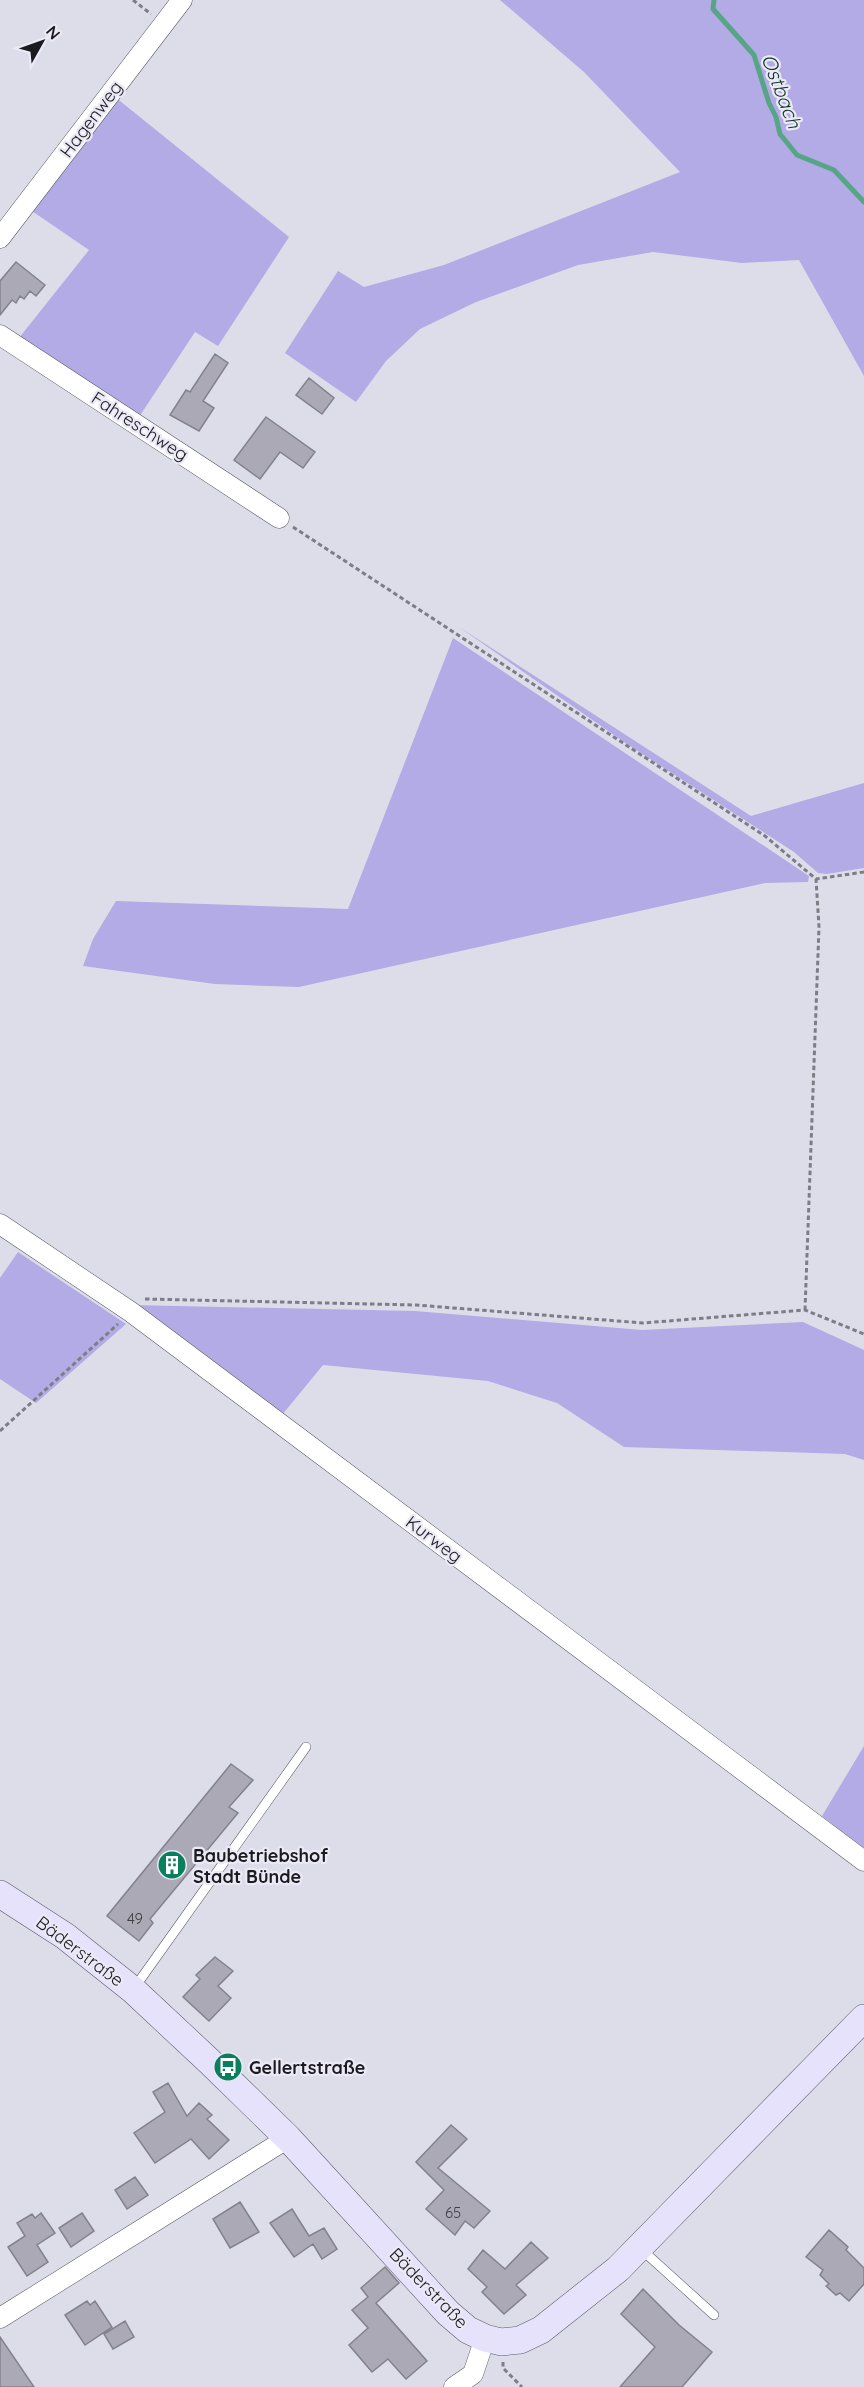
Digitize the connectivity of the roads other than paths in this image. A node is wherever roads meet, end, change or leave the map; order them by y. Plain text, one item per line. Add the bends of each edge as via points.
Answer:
1 (182, 0) edge
2 (0, 238) edge
3 (0, 335) edge
4 (279, 518) road end
5 (0, 1224) edge
6 (306, 1747) dead end
7 (864, 1861) edge
8 (0, 1894) edge
9 (133, 1990) junction
10 (864, 2018) edge
11 (288, 2138) junction
12 (640, 2247) junction
13 (714, 2314) dead end
14 (0, 2318) edge
15 (493, 2340) junction
16 (454, 2387) edge

1 - 2 street, Hagenweg
3 - 4 street, Fahreschweg
5 - 7 street, Kurweg via 131,1312
6 - 9 lane
8 - 9 street, Bäderstraße via 65,1936
9 - 11 street, Bäderstraße
10 - 12 street
11 - 14 street
11 - 15 street, Bäderstraße via 448,2313 468,2330
12 - 13 lane
12 - 15 street via 541,2330 520,2340
15 - 16 street via 473,2374

